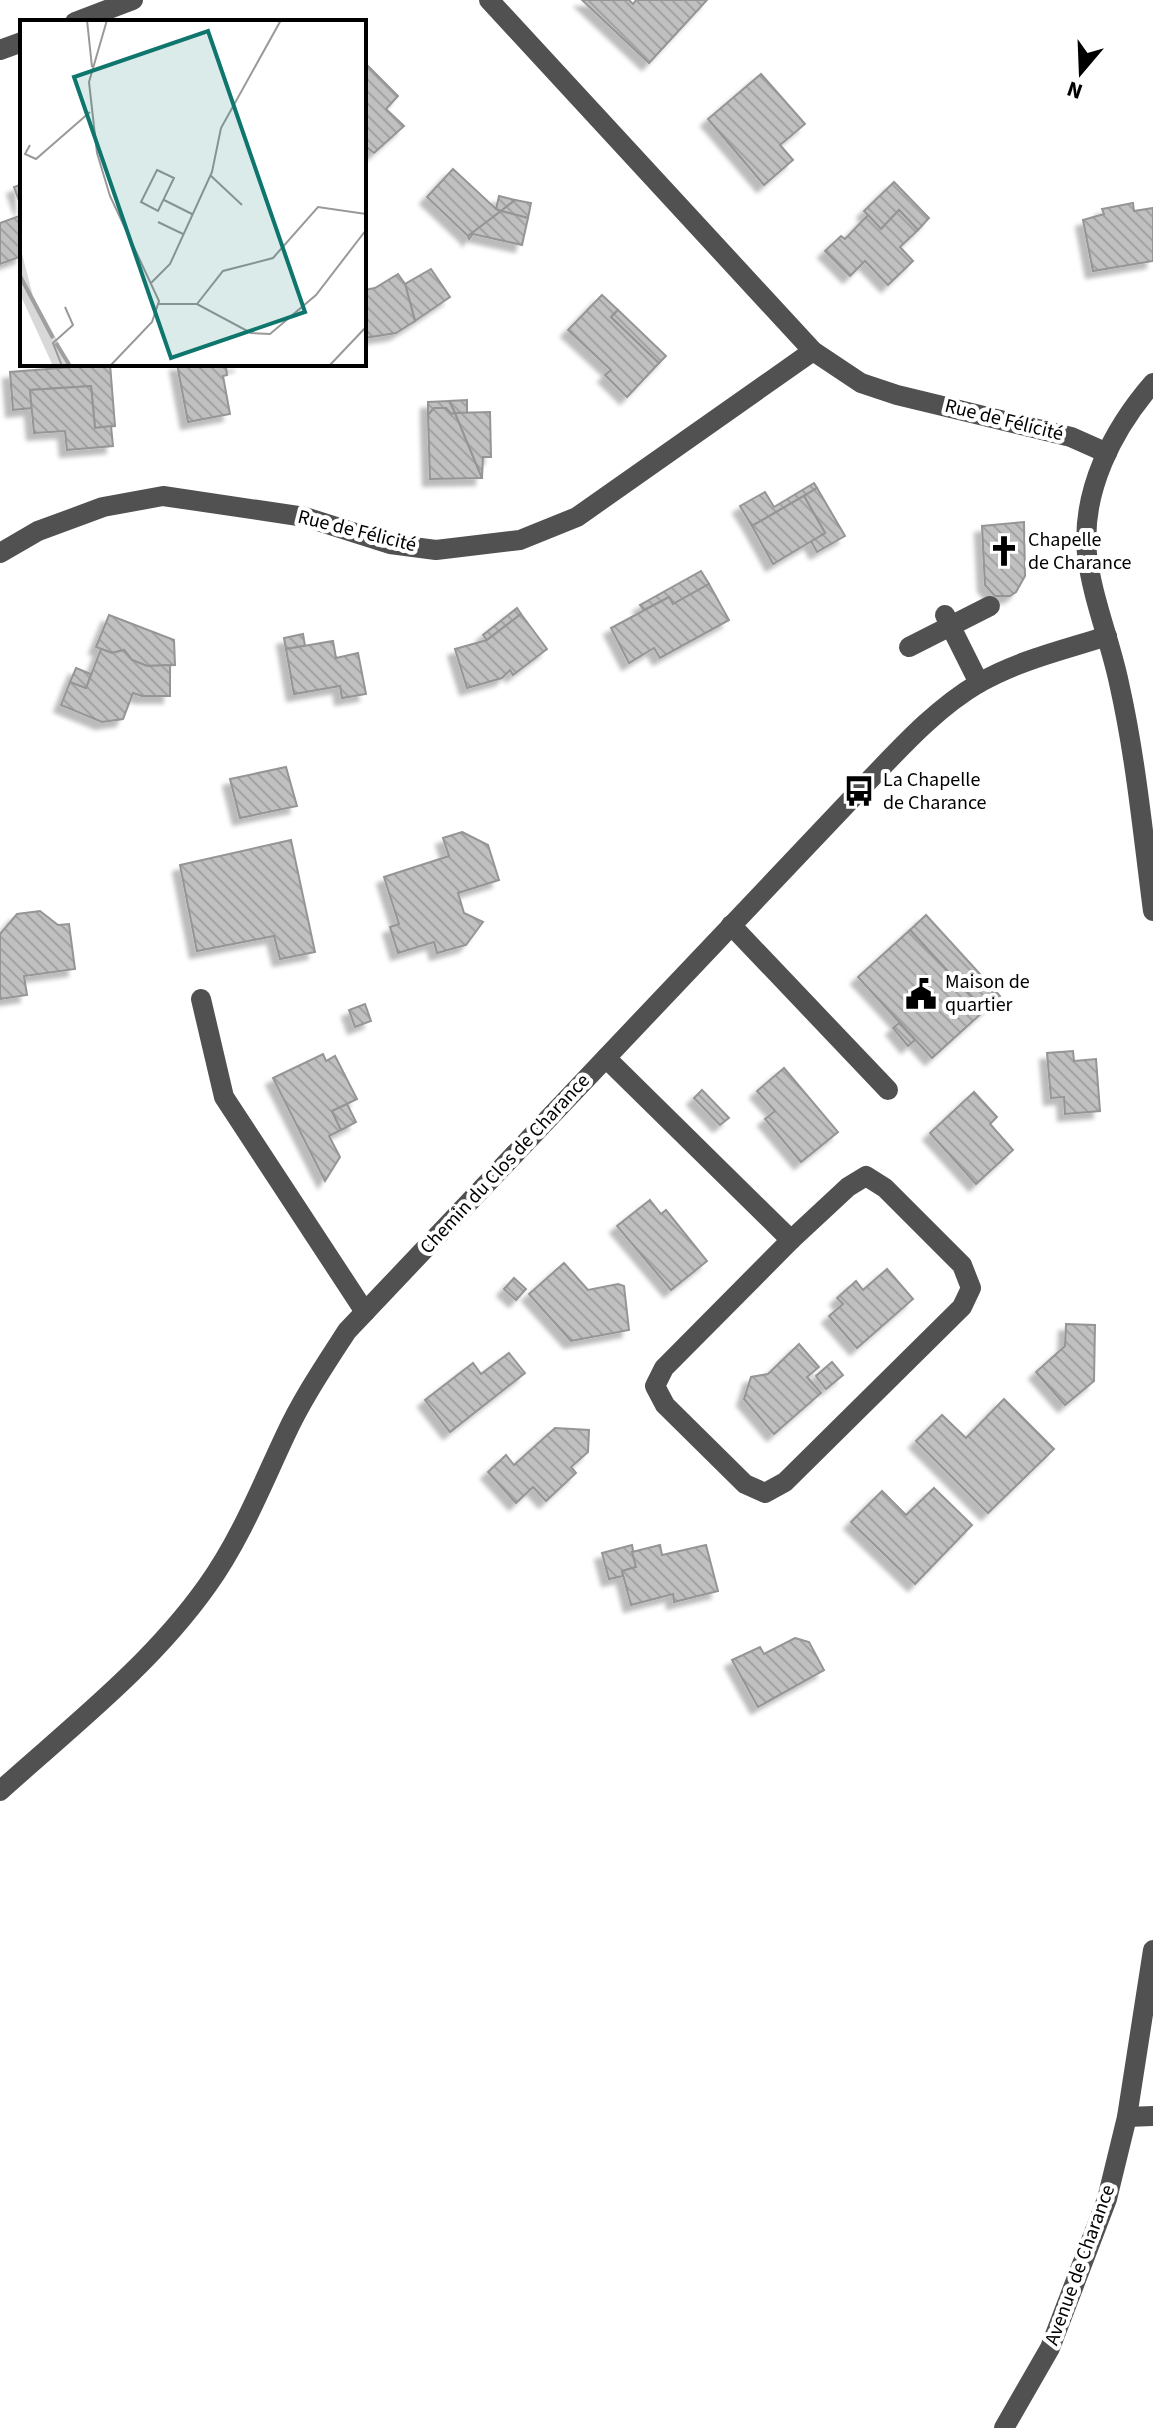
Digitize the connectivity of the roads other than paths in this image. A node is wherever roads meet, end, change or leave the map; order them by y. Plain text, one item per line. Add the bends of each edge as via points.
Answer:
1 (133, 0) edge
2 (489, 0) edge
3 (80, 20) edge
4 (20, 43) edge
5 (0, 50) edge
6 (813, 351) junction
7 (1153, 383) edge
8 (1107, 453) junction
9 (0, 553) edge
10 (990, 606) dead end
11 (948, 620) junction
12 (1107, 636) junction
13 (909, 647) dead end
14 (979, 683) junction
15 (1153, 911) edge
16 (731, 925) junction
17 (201, 999) dead end
18 (606, 1058) junction
19 (888, 1090) dead end
20 (791, 1240) junction
21 (365, 1312) junction
22 (0, 1791) edge
23 (1153, 1950) edge
24 (1153, 2116) edge
25 (1127, 2117) junction
26 (1004, 2428) edge

1 - 3 street
2 - 6 street, Rue de Félicité
4 - 5 street
6 - 8 street, Rue de Félicité via 861,383 1071,437
6 - 9 street, Rue de Félicité via 577,517 520,540 436,550 390,544 305,517 163,496 103,507 38,531
7 - 8 street
8 - 12 street via 1095,479 1087,553
10 - 11 street
11 - 13 street
11 - 14 street
12 - 14 street, Chemin du Clos de Charance
12 - 15 street via 1133,760
14 - 16 street, Chemin du Clos de Charance via 915,734
16 - 18 street, Chemin du Clos de Charance
16 - 19 street
17 - 21 street via 224,1097
18 - 20 street
18 - 21 street, Chemin du Clos de Charance
20 - 20 street via 664,1368 655,1386 665,1405 745,1484 765,1493 785,1482 962,1307 971,1288 962,1265 885,1188 866,1176
21 - 22 street, Chemin du Clos de Charance via 309,1392 232,1549 206,1589 121,1681
23 - 25 street, Avenue de Charance
24 - 25 street
25 - 26 street, Avenue de Charance via 1107,2199 1050,2348

